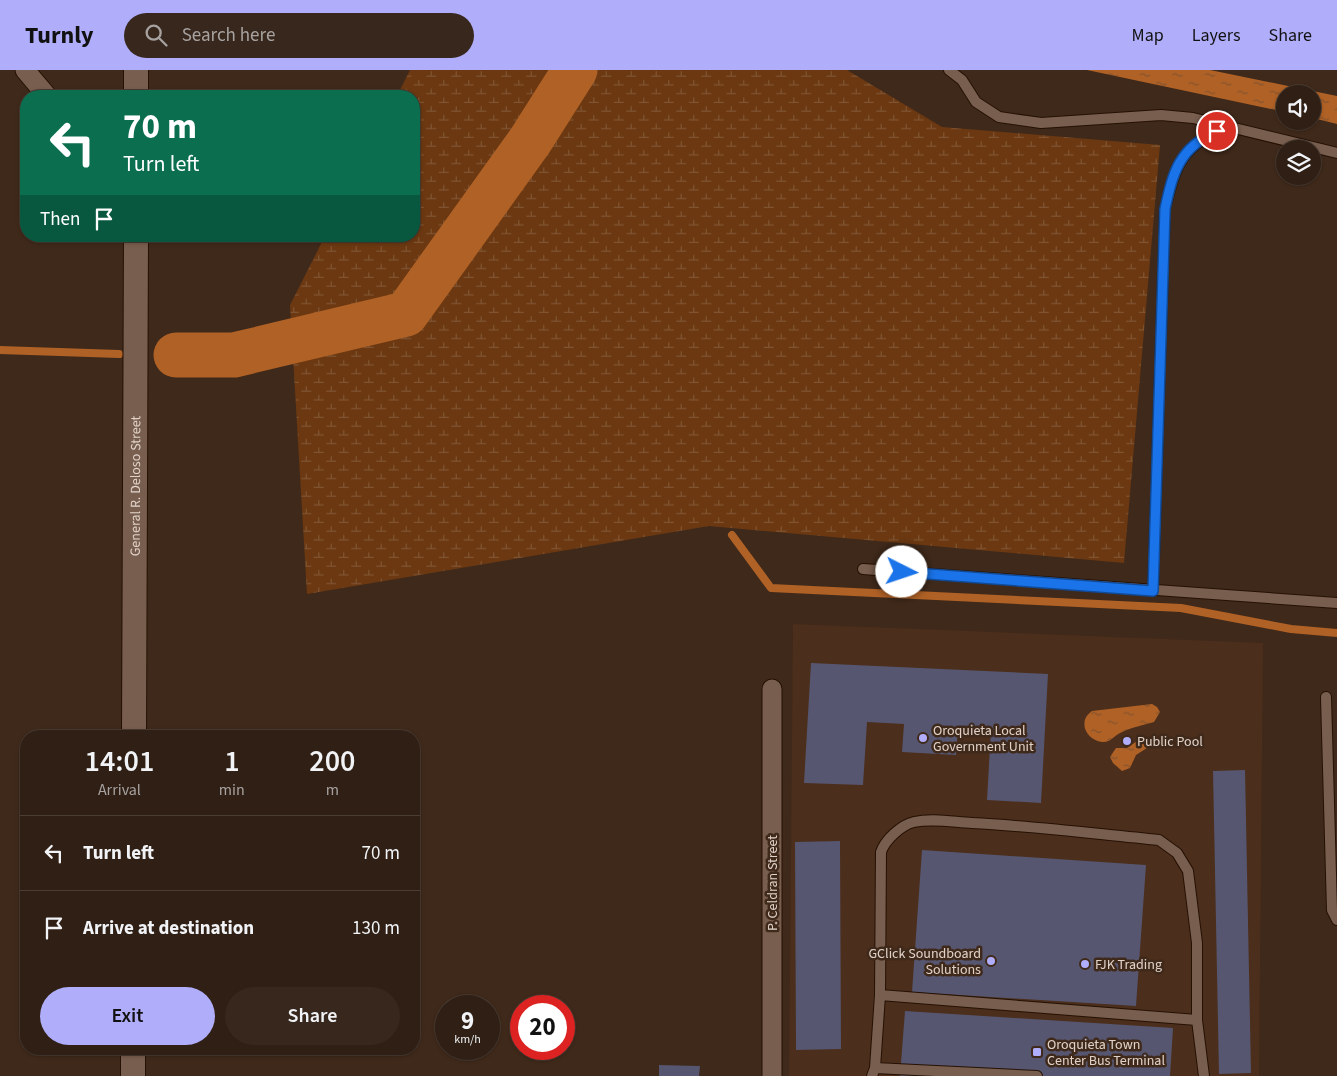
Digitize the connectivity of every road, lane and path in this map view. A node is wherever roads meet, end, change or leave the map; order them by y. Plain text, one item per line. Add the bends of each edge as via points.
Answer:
1 (25, 70) edge
2 (136, 70) edge
3 (949, 70) edge
4 (42, 90) edge
5 (136, 90) edge
6 (1226, 126) junction
7 (1337, 153) edge
8 (136, 242) edge
9 (863, 570) dead end
10 (1153, 591) junction
11 (1337, 603) edge
12 (772, 689) dead end
13 (1326, 697) dead end
14 (134, 730) edge
15 (1337, 920) edge
16 (880, 995) junction
17 (1197, 1020) junction
18 (133, 1055) edge
19 (874, 1072) edge
20 (133, 1076) edge
21 (772, 1076) edge
22 (1037, 1076) edge
23 (1204, 1076) edge

1 - 4 street
2 - 5 street
3 - 6 lane via 962,80 976,102 999,116 1041,122 1161,115 1194,118
6 - 7 lane
6 - 10 lane via 1190,148 1176,166 1165,209
8 - 14 street, General R. Deloso Street
9 - 10 lane
10 - 11 lane
12 - 21 street, P. Celdran Street
13 - 15 lane via 1332,910
16 - 17 lane
16 - 17 lane via 880,868 883,846 902,828 914,822 934,820 993,824 1159,840 1176,853 1188,871 1194,916
16 - 19 lane
17 - 23 lane
18 - 20 street
19 - 22 lane

